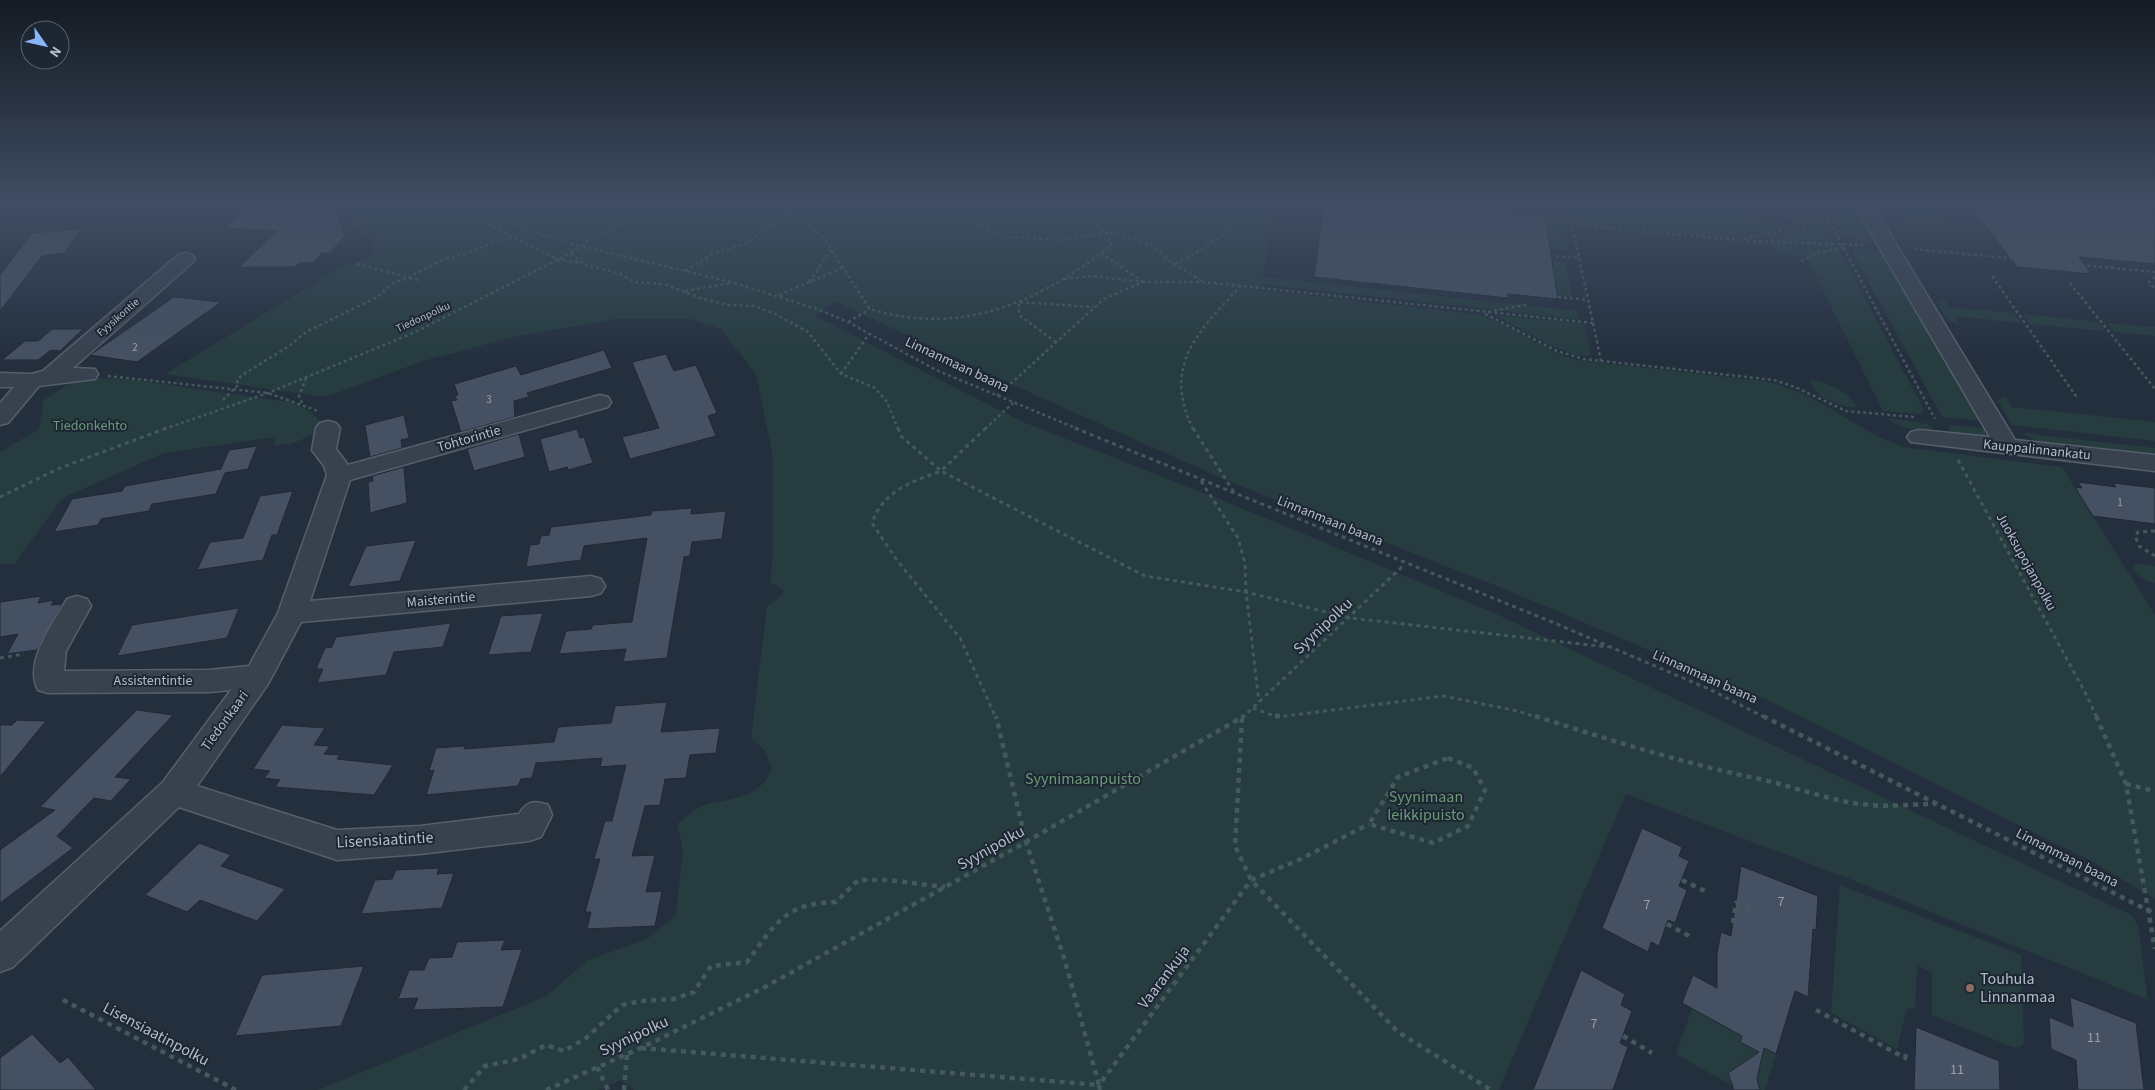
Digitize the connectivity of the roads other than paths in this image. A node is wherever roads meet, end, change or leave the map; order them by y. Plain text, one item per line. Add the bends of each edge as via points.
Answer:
1 (1894, 257) edge
2 (185, 258) dead end
3 (87, 374) road end
4 (41, 379) junction
5 (0, 380) edge
6 (600, 402) dead end
7 (0, 418) edge
8 (1920, 424) road end
9 (328, 428) road end
10 (2006, 446) junction
11 (2155, 464) edge
12 (338, 475) junction
13 (590, 586) dead end
14 (77, 606) dead end
15 (292, 613) junction
16 (258, 676) junction
17 (174, 792) junction
18 (536, 815) dead end
19 (0, 955) edge

1 - 10 street
2 - 4 street, Fyysikontie
3 - 4 street
4 - 5 street
4 - 7 street, Fyysikontie via 22,390
6 - 12 street, Tohtorintie
8 - 10 street, Kauppalinnankatu
9 - 12 street via 324,450 336,465
10 - 11 street, Kauppalinnankatu
12 - 15 street, Tiedonkaari
13 - 15 street, Maisterintie
14 - 16 street, Assistentintie via 52,651 48,682 209,681
15 - 16 street, Tiedonkaari
16 - 17 street, Tiedonkaari
17 - 18 street, Lisensiaatintie via 337,845 420,840 529,827
17 - 19 street, Tiedonkaari

